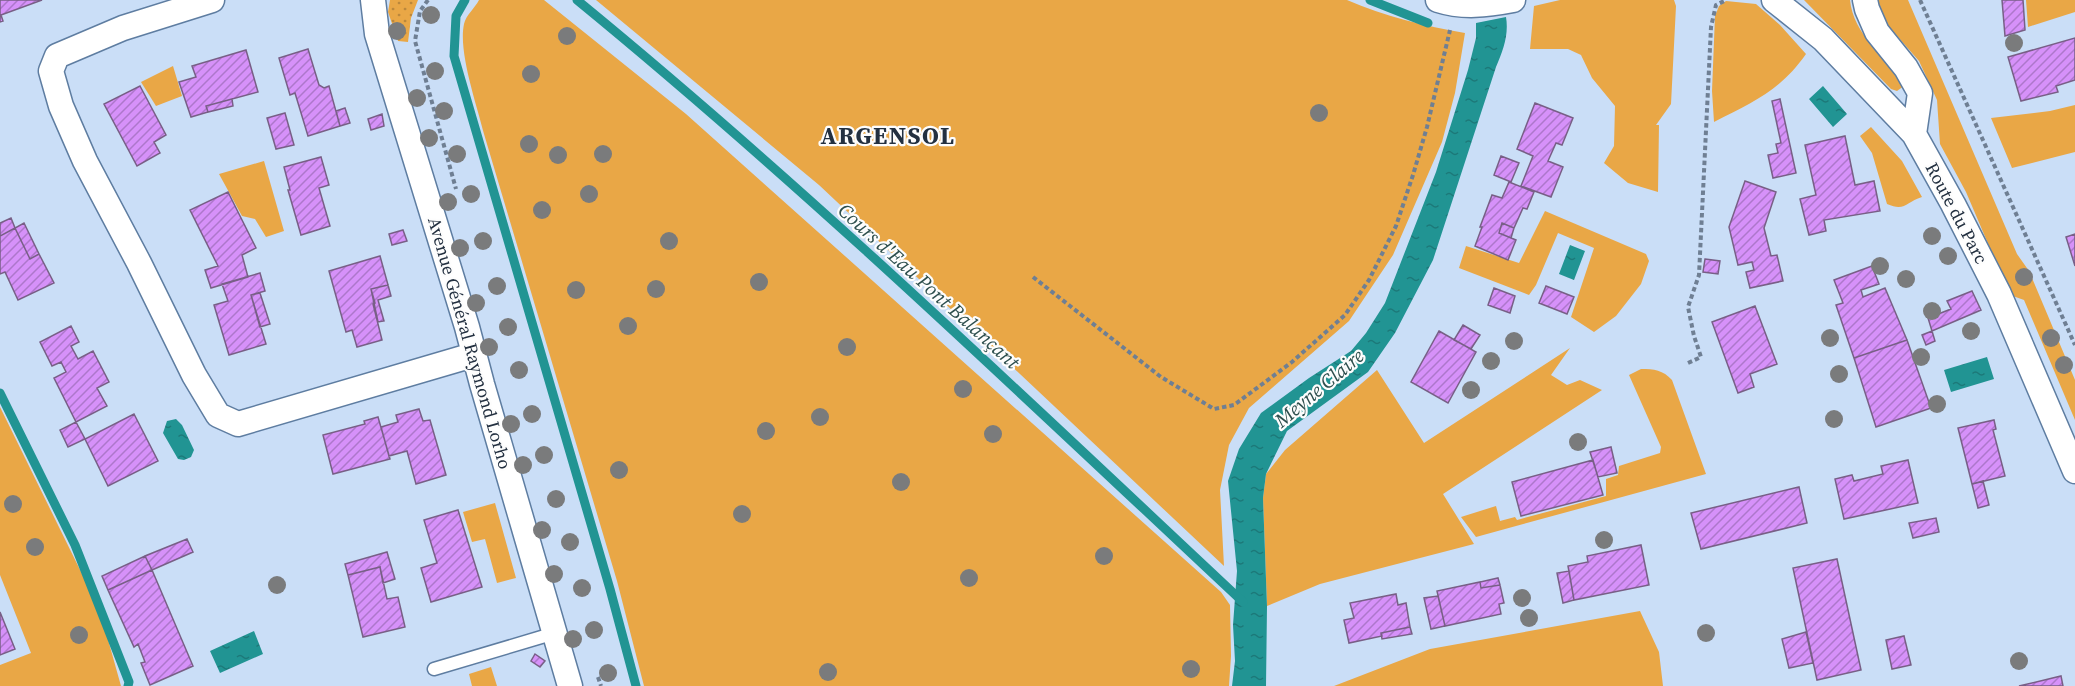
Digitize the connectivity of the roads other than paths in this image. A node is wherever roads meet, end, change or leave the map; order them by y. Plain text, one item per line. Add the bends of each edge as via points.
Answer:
1 (212, 0) edge
2 (373, 0) edge
3 (1513, 0) edge
4 (1774, 0) edge
5 (1865, 0) edge
6 (1449, 3) edge
7 (1914, 134) junction
8 (473, 355) junction
9 (2075, 471) edge
10 (555, 633) junction
11 (434, 669) dead end
12 (570, 686) edge

1 - 8 street via 123,28 57,56 51,71 61,106 85,161 218,415 238,424
2 - 8 street, Avenue Général Raymond Lorho via 377,34
3 - 6 street
4 - 7 street, Route du Parc via 1823,39
5 - 7 street via 1877,32 1920,93
7 - 9 street, Route du Parc via 1990,275
8 - 10 street, Avenue Général Raymond Lorho
10 - 11 lane
10 - 12 street, Avenue Général Raymond Lorho

